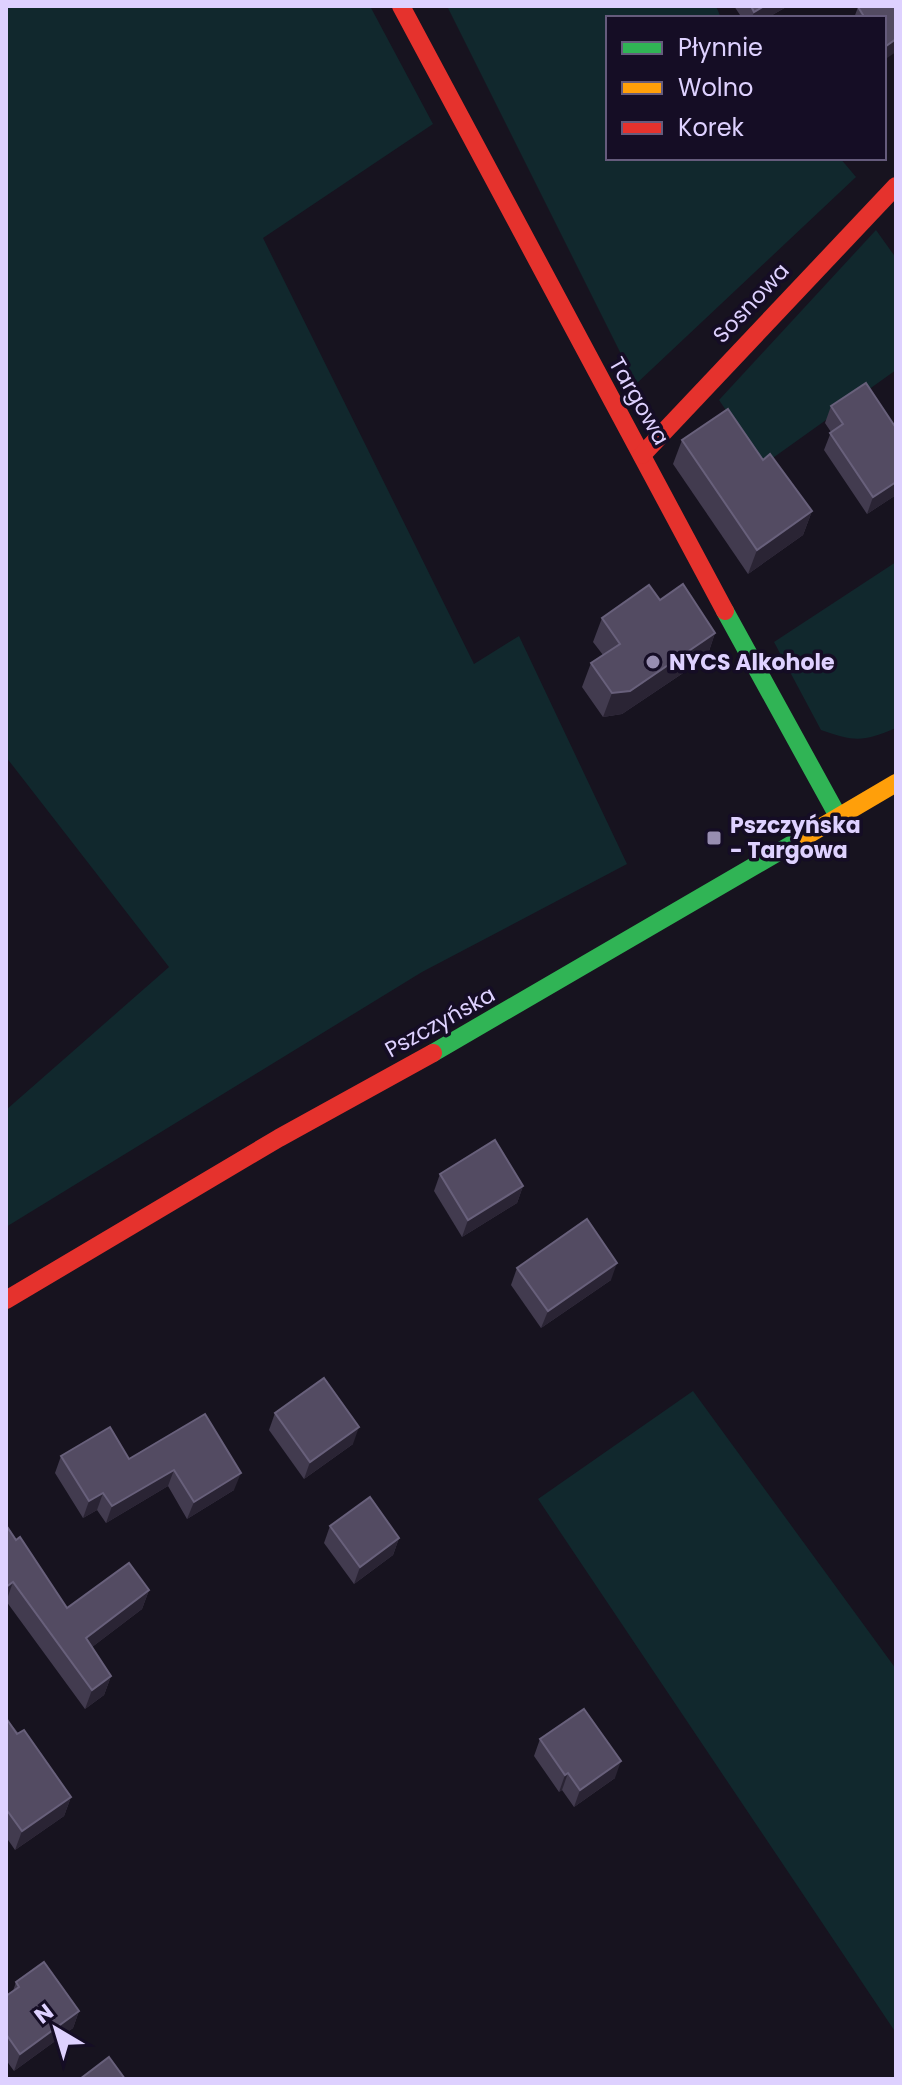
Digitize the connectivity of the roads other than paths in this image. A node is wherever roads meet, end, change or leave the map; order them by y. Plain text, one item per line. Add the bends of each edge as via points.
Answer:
1 (401, 6) edge
2 (896, 186) edge
3 (642, 455) junction
4 (896, 783) edge
5 (839, 818) junction
6 (6, 1300) edge

1 - 3 street, Targowa
2 - 3 street, Sosnowa
3 - 5 street, Targowa
4 - 5 street, Pszczyńska
5 - 6 street, Pszczyńska

